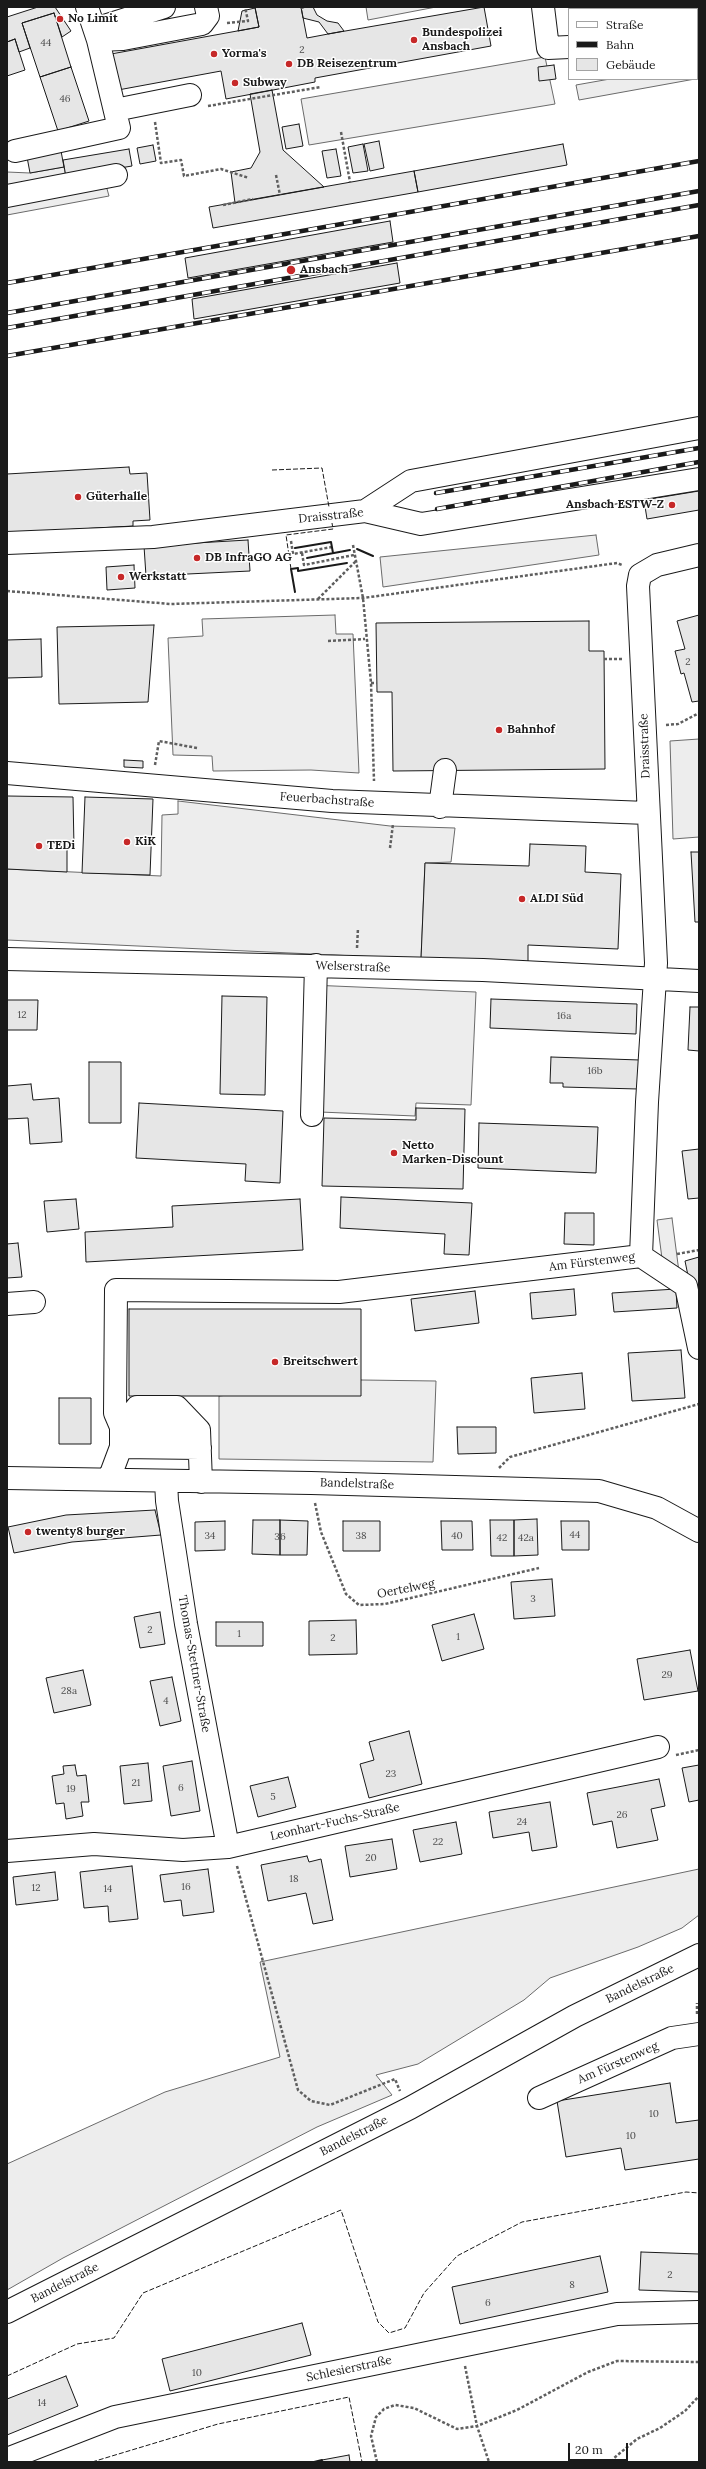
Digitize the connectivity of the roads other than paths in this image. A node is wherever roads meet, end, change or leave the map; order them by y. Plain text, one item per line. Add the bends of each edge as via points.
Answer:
1 (87, 7) edge
2 (164, 7) edge
3 (206, 7) edge
4 (543, 7) edge
5 (96, 35) junction
6 (568, 47) edge
7 (197, 101) road end
8 (115, 110) junction
9 (15, 151) dead end
10 (116, 174) dead end
11 (7, 196) edge
12 (699, 428) edge
13 (699, 479) edge
14 (365, 511) junction
15 (7, 543) edge
16 (699, 555) edge
17 (445, 770) dead end
18 (7, 774) edge
19 (440, 807) junction
20 (647, 813) junction
21 (7, 959) edge
22 (316, 966) junction
23 (656, 980) junction
24 (699, 981) edge
25 (312, 1115) dead end
26 (641, 1256) junction
27 (34, 1302) dead end
28 (7, 1304) edge
29 (699, 1348) edge
30 (121, 1437) junction
31 (199, 1439) junction
32 (7, 1478) edge
33 (109, 1479) junction
34 (166, 1480) junction
35 (201, 1482) junction
36 (699, 1531) edge
37 (658, 1747) dead end
38 (230, 1847) junction
39 (7, 1851) edge
40 (699, 1955) edge
41 (699, 2034) edge
42 (539, 2098) dead end
43 (7, 2312) edge
44 (699, 2312) edge
45 (7, 2459) edge

1 - 5 street
2 - 5 street
3 - 5 street via 208,16 202,24 123,39
4 - 6 street via 548,48
5 - 8 street
7 - 8 street via 151,103
8 - 9 street via 119,128
10 - 11 street
12 - 14 street via 411,481
13 - 14 street, Draisstraße via 421,524
14 - 15 street, Draisstraße via 153,537
16 - 20 street, Draisstraße via 657,565 640,575 638,586
17 - 19 street
18 - 19 street, Feuerbachstraße
19 - 20 street, Feuerbachstraße
20 - 23 street, Draisstraße
21 - 22 street, Welserstraße
22 - 23 street, Welserstraße via 483,970
22 - 25 street
23 - 24 street, Welserstraße
23 - 26 street, Am Fürstenweg via 647,1102
26 - 29 street via 686,1286
26 - 30 street, Am Fürstenweg via 339,1292 116,1290 115,1413
27 - 28 street
30 - 31 street
30 - 31 street via 137,1407 178,1407
30 - 33 street
31 - 35 street
32 - 33 street, Bandelstraße
33 - 34 street, Bandelstraße
34 - 35 street, Bandelstraße
34 - 38 street, Thomas-Stettner-Straße via 186,1624
35 - 36 street, Bandelstraße via 599,1491 657,1508
37 - 38 street, Leonhart-Fuchs-Straße
38 - 39 street, Leonhart-Fuchs-Straße via 183,1850 94,1844
40 - 43 street, Bandelstraße via 575,2016 410,2108
41 - 42 street, Am Fürstenweg via 672,2038
44 - 45 street, Schlesierstraße via 617,2314 115,2417

